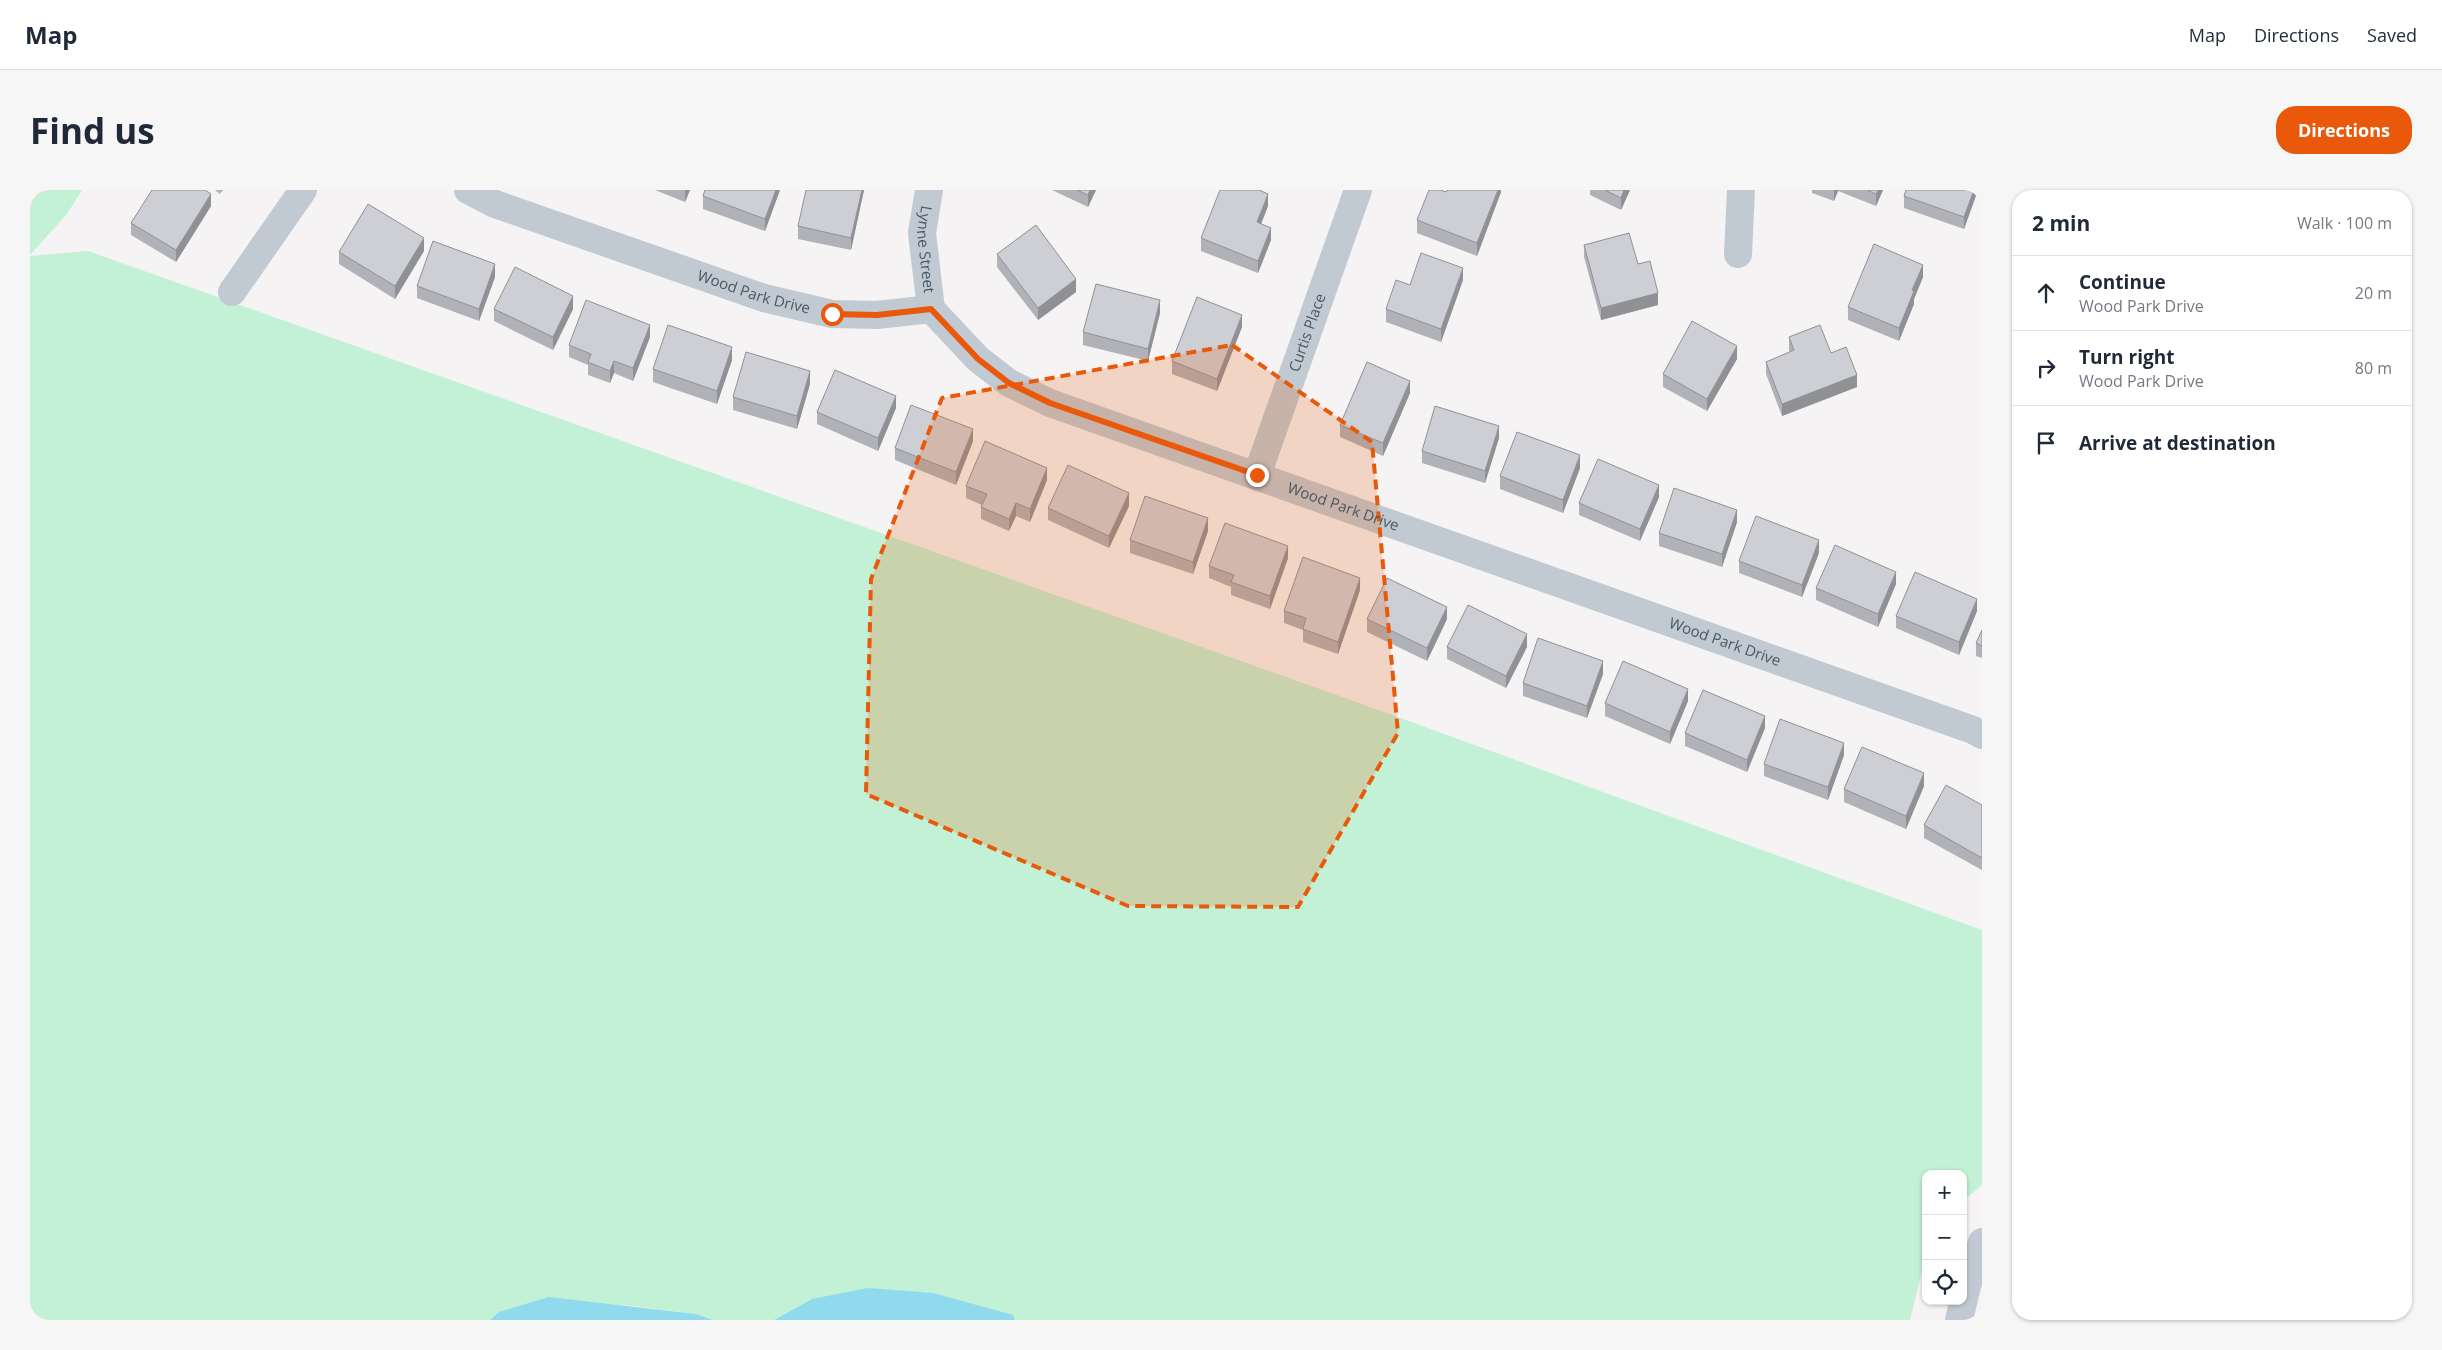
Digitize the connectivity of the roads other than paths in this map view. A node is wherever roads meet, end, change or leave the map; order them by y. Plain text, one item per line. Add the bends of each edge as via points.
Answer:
1 (303, 190) edge
2 (468, 190) edge
3 (929, 190) edge
4 (1358, 190) edge
5 (1741, 190) edge
6 (1738, 254) dead end
7 (232, 292) dead end
8 (931, 309) junction
9 (1257, 475) junction
10 (1982, 735) edge
11 (1982, 1242) edge
12 (1959, 1320) edge

1 - 7 street
2 - 8 street, Wood Park Drive via 495,204 764,298 832,314 877,315
3 - 8 street, Lynne Street via 922,233
4 - 9 street, Curtis Place
5 - 6 street
8 - 9 street, Wood Park Drive via 978,359 1009,383 1050,403
9 - 10 street, Wood Park Drive
11 - 12 street

